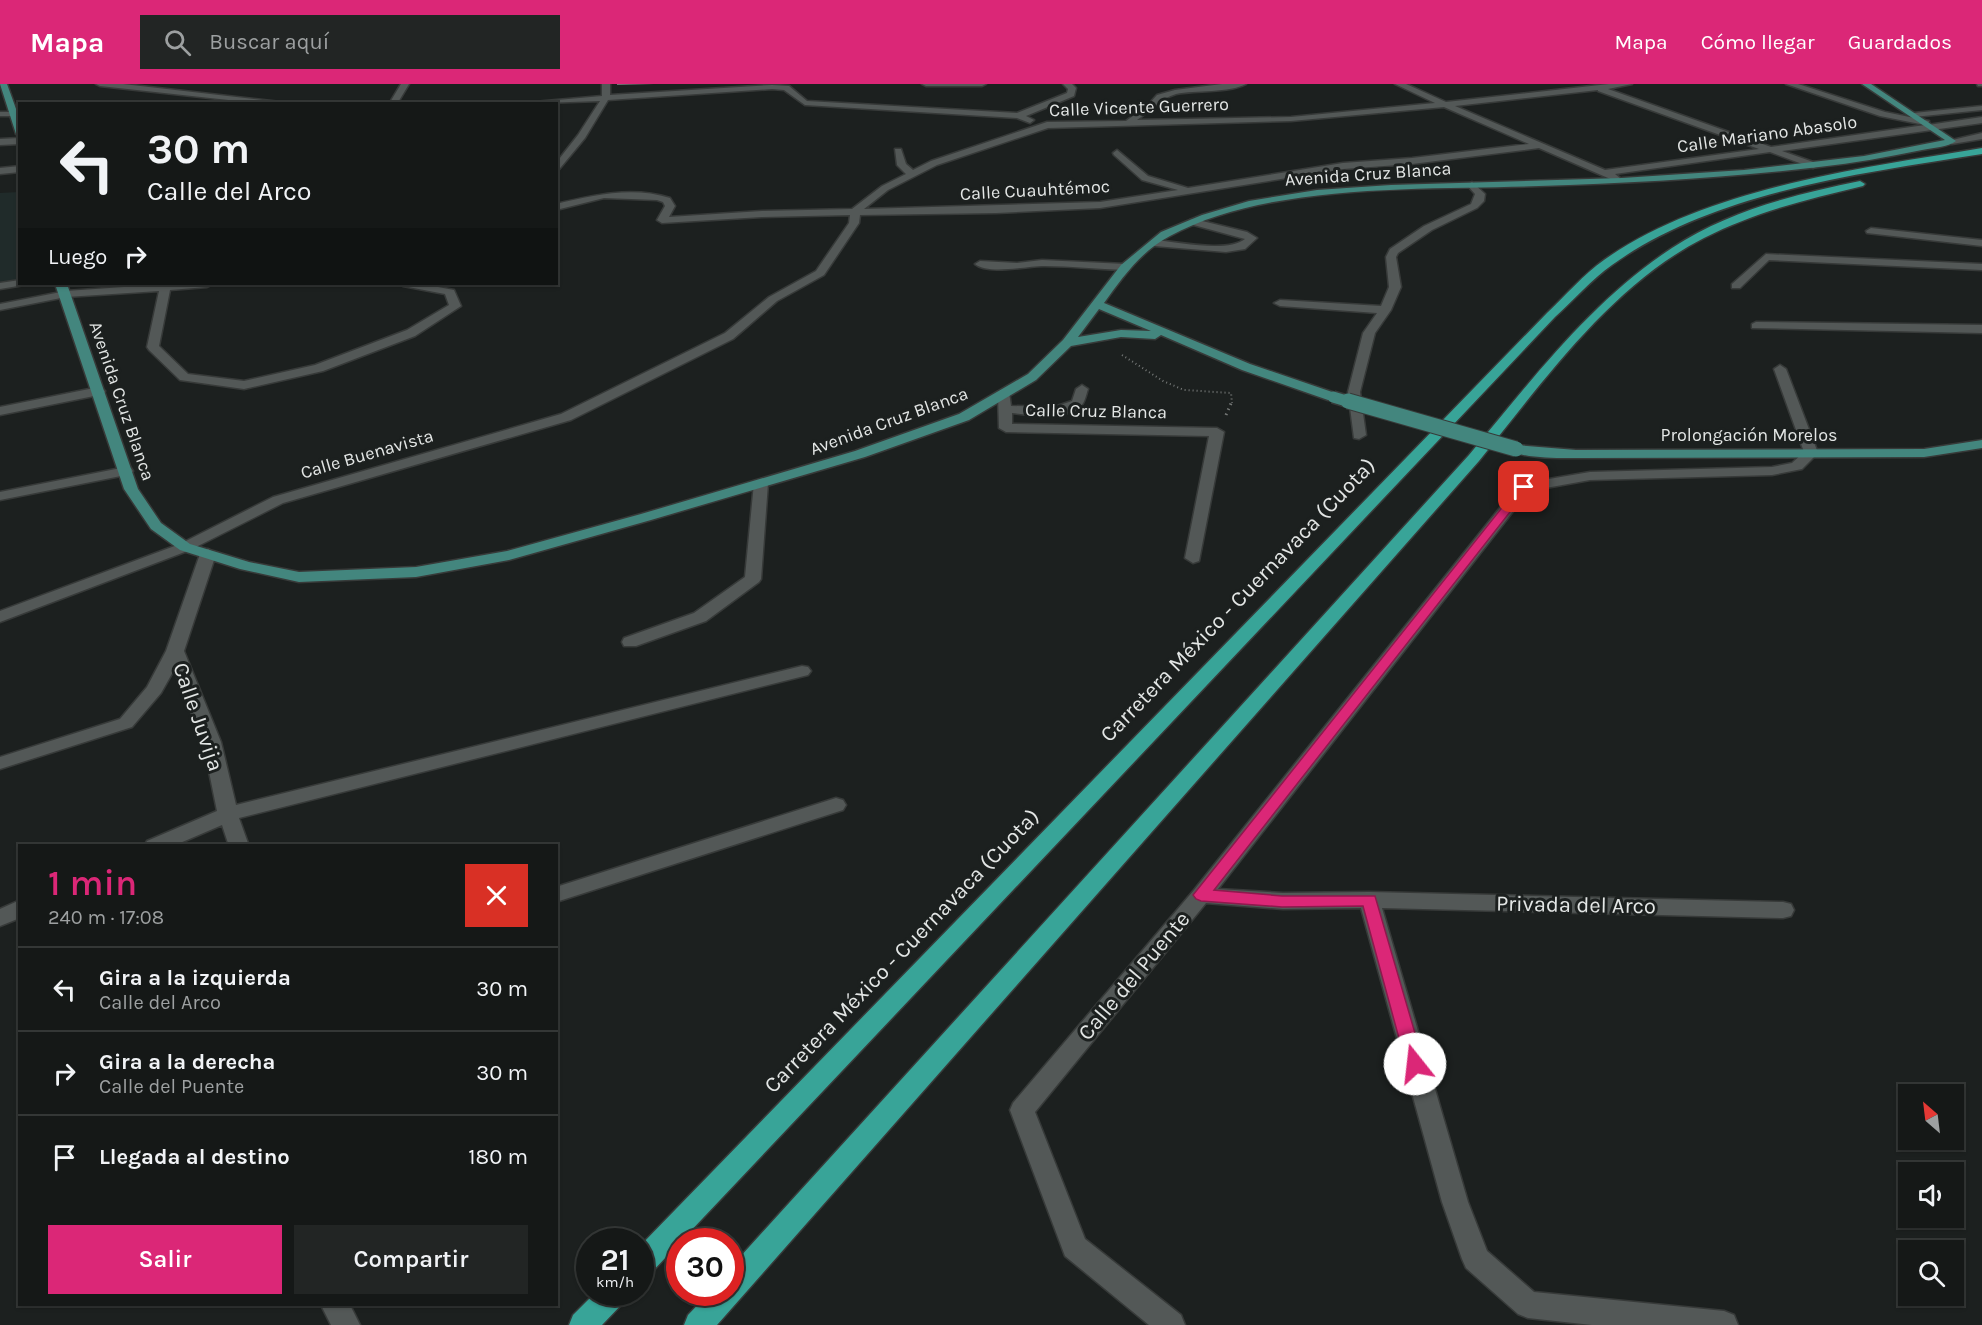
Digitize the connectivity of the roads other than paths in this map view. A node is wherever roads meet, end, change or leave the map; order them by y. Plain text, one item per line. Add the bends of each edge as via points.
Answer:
1 (3, 84) edge
2 (100, 84) edge
3 (405, 84) edge
4 (606, 84) edge
5 (926, 84) edge
6 (982, 84) edge
7 (1067, 84) edge
8 (1242, 84) edge
9 (1400, 84) edge
10 (1628, 84) edge
11 (1790, 84) edge
12 (1866, 84) edge
13 (1217, 85) edge
14 (770, 86) edge
15 (1593, 86) edge
16 (241, 88) dead end
17 (3, 96) edge
18 (226, 97) junction
19 (606, 97) junction
20 (275, 102) edge
21 (394, 102) edge
22 (542, 102) edge
23 (1443, 104) junction
24 (1982, 108) edge
25 (0, 114) edge
26 (12, 114) junction
27 (1914, 115) junction
28 (1018, 116) junction
29 (1982, 120) edge
30 (1128, 123) junction
31 (1047, 125) junction
32 (1931, 125) junction
33 (18, 129) edge
34 (1982, 136) edge
35 (18, 141) edge
36 (1952, 141) junction
37 (0, 142) edge
38 (1541, 145) junction
39 (1771, 149) junction
40 (898, 151) dead end
41 (1982, 151) edge
42 (1117, 153) dead end
43 (1982, 161) edge
44 (1813, 165) junction
45 (558, 167) edge
46 (18, 169) edge
47 (0, 171) edge
48 (911, 173) junction
49 (1605, 173) junction
50 (1622, 181) junction
51 (1472, 185) junction
52 (1192, 190) junction
53 (558, 206) edge
54 (855, 212) junction
55 (1194, 222) junction
56 (1871, 231) dead end
57 (1155, 243) junction
58 (1982, 243) edge
59 (980, 264) dead end
60 (1125, 267) junction
61 (1982, 267) edge
62 (18, 283) edge
63 (186, 285) edge
64 (412, 285) edge
65 (0, 286) edge
66 (165, 286) junction
67 (1736, 286) dead end
68 (64, 289) edge
69 (1280, 303) dead end
70 (1097, 304) junction
71 (0, 307) edge
72 (1385, 310) junction
73 (1756, 326) dead end
74 (1982, 329) edge
75 (1175, 338) junction
76 (1067, 343) junction
77 (1780, 369) dead end
78 (1082, 389) dead end
79 (99, 391) junction
80 (1005, 402) junction
81 (0, 411) edge
82 (566, 417) joint
83 (1359, 435) dead end
84 (1982, 444) edge
85 (1811, 453) junction
86 (126, 471) junction
87 (761, 483) junction
88 (0, 496) edge
89 (185, 547) junction
90 (208, 554) junction
91 (1193, 558) dead end
92 (0, 617) edge
93 (630, 642) dead end
94 (175, 651) junction
95 (802, 671) dead end
96 (0, 763) edge
97 (836, 805) dead end
98 (228, 814) junction
99 (159, 844) edge
100 (237, 844) edge
101 (558, 894) edge
102 (1201, 895) junction
103 (1370, 900) junction
104 (18, 909) edge
105 (1783, 910) dead end
106 (0, 918) edge
107 (654, 1250) edge
108 (744, 1273) edge
109 (336, 1306) edge
110 (601, 1306) edge
111 (715, 1306) edge
112 (346, 1325) edge
113 (583, 1325) edge
114 (698, 1325) edge
115 (1171, 1325) edge
116 (1724, 1325) edge

1 - 17 main road
2 - 18 street
3 - 21 street
4 - 19 street
5 - 6 street
7 - 28 street via 1072,88 1071,94
8 - 13 street
9 - 23 street
10 - 15 street, Calle Vicente Guerrero
11 - 32 street
12 - 27 main road
13 - 30 street via 1160,97
14 - 19 street
14 - 28 street, Calle Vicente Guerrero via 786,88 805,103
15 - 23 street, Calle Vicente Guerrero
15 - 39 street
16 - 18 street
17 - 26 main road
18 - 20 street
19 - 22 street
19 - 45 street
23 - 30 street, Calle Vicente Guerrero via 1291,119
23 - 38 street
24 - 27 street
25 - 26 street
26 - 33 main road
27 - 32 main road
28 - 31 street
29 - 32 street, Calle Mariano Abasolo
30 - 31 street, Calle Vicente Guerrero
31 - 48 street, Calle Vicente Guerrero
32 - 36 main road
32 - 39 street, Calle Mariano Abasolo
34 - 36 street
35 - 37 street
36 - 44 main road, Avenida Cruz Blanca
38 - 49 street
38 - 52 street, Calle Cuauhtémoc via 1412,162 1343,166
39 - 44 street
39 - 49 street, Calle Mariano Abasolo
40 - 48 street via 902,165
41 - 107 highway, Carretera México - Cuernavaca (Cuota) via 1784,186 1711,210 1613,258 1551,315
42 - 52 street via 1145,178
43 - 108 highway via 1833,189 1753,213 1678,249 1652,267 1579,334 1474,458
44 - 50 main road, Avenida Cruz Blanca
46 - 47 street
48 - 54 street, Calle Vicente Guerrero
49 - 50 street
50 - 51 main road, Avenida Cruz Blanca
51 - 55 main road, Avenida Cruz Blanca via 1317,193 1252,203
51 - 72 street via 1480,194 1474,206 1428,228 1394,251 1391,257 1395,287
52 - 54 street, Calle Cuauhtémoc via 1100,205
53 - 54 street, Calle Cuauhtémoc via 586,198 625,195 667,200 670,206 662,220
54 - 82 street, Calle Vicente Guerrero via 854,223 820,273 773,299 729,336
55 - 57 main road, Avenida Cruz Blanca via 1165,234
55 - 57 street via 1252,238 1241,247 1226,249
56 - 58 street
57 - 60 main road, Avenida Cruz Blanca
59 - 60 street
60 - 70 main road, Avenida Cruz Blanca
61 - 67 street via 1766,257
62 - 65 street
63 - 66 street
64 - 66 street via 450,292 455,306 411,333 320,368 244,385 184,377 153,347
66 - 68 street
68 - 71 street
68 - 79 main road, Avenida Cruz Blanca
69 - 72 street
70 - 75 main road
70 - 76 main road, Avenida Cruz Blanca
72 - 83 street via 1369,333 1354,392
73 - 74 street
75 - 76 main road via 1135,333
75 - 85 main road, Prolongación Morelos, bridge via 1333,397 1516,449 1576,454
76 - 80 main road, Avenida Cruz Blanca
77 - 85 street
78 - 80 street via 1076,403 1068,409 1048,411
79 - 81 street
79 - 86 main road, Avenida Cruz Blanca
80 - 87 main road, Avenida Cruz Blanca via 860,454
80 - 91 street, Calle Cruz Blanca via 1006,428 1217,432
82 - 89 street, Calle Buenavista via 278,500
84 - 85 main road, Prolongación Morelos via 1924,453
85 - 102 street, Calle del Puente via 1797,466 1772,471 1590,476 1524,487
86 - 88 street
86 - 89 main road, Avenida Cruz Blanca via 131,489 156,526
87 - 90 main road, Avenida Cruz Blanca via 509,555 416,572 298,577
87 - 93 street via 753,579 700,617
89 - 90 main road, Avenida Cruz Blanca
89 - 92 street, Calle Buenavista
90 - 94 street, Calle Juvija
94 - 96 street via 155,689 126,723
94 - 98 street, Calle Juvija via 212,742
95 - 98 street
97 - 101 street
98 - 99 street
98 - 100 street, Calle Juvija
102 - 103 street, Privada del Arco via 1282,902
102 - 115 street, Calle del Puente via 1022,1110 1075,1247
103 - 105 street, Privada del Arco
103 - 116 street via 1455,1203 1476,1259 1528,1305
104 - 106 street
109 - 112 street
110 - 113 highway
111 - 114 highway

